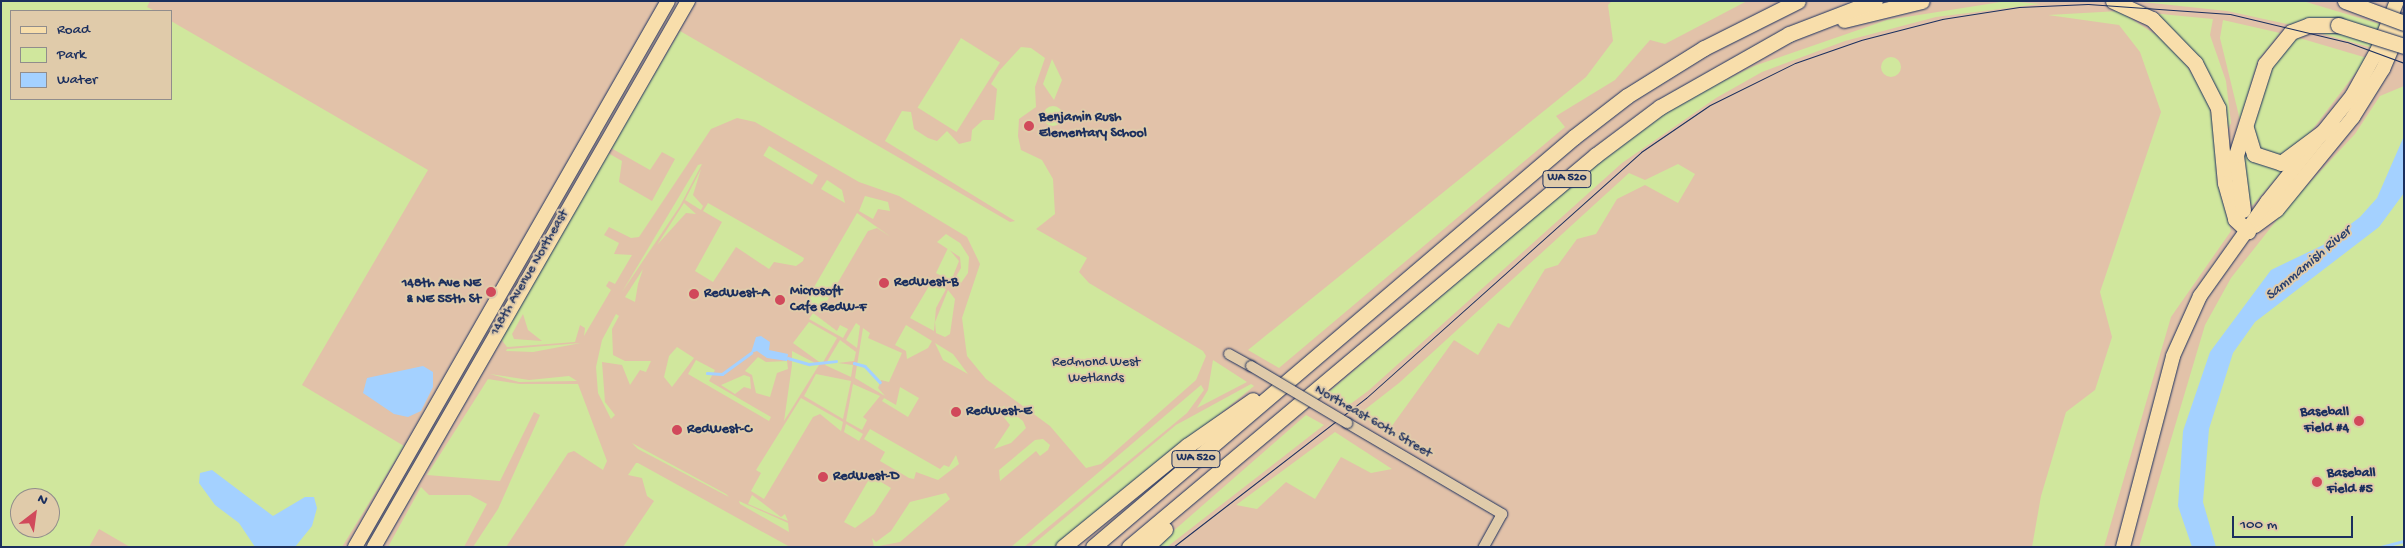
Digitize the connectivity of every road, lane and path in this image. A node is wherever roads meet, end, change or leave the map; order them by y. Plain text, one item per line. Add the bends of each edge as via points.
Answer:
1 (668, 1) edge
2 (688, 1) edge
3 (1798, 1) edge
4 (1875, 1) edge
5 (1922, 1) edge
6 (2113, 1) edge
7 (2345, 1) edge
8 (2397, 1) edge
9 (2404, 21) edge
10 (1789, 34) junction
11 (2404, 46) edge
12 (2248, 112) junction
13 (2332, 125) junction
14 (2248, 231) junction
15 (1230, 354) dead end
16 (1298, 369) junction
17 (1293, 411) junction
18 (355, 547) edge
19 (374, 547) edge
20 (1063, 547) edge
21 (1093, 547) edge
22 (1129, 547) edge
23 (1146, 547) edge
24 (1484, 547) edge
25 (2123, 547) edge

1 - 18 main road, 148th Avenue Northeast
2 - 19 main road, 148th Avenue Northeast
3 - 16 highway, WA 520 via 1704,48 1628,96
4 - 10 highway, WA 520
5 - 10 highway
6 - 14 highway via 2152,19 2196,63 2218,108 2225,184 2233,211
7 - 9 highway, bridge
8 - 13 main road via 2370,66
9 - 14 main road via 2383,69 2353,118 2276,210
10 - 17 highway, WA 520 via 1699,83 1596,154
11 - 12 highway, bridge via 2338,25 2308,25 2280,40 2265,64
12 - 13 highway via 2248,146 2271,163 2291,159
12 - 14 highway via 2236,176
13 - 14 main road
14 - 25 main road via 2200,296 2184,329
15 - 24 street, Northeast 60th Street, bridge via 1502,514
16 - 20 highway via 1186,446
16 - 21 highway, WA 520
17 - 22 highway, WA 520
17 - 23 highway

